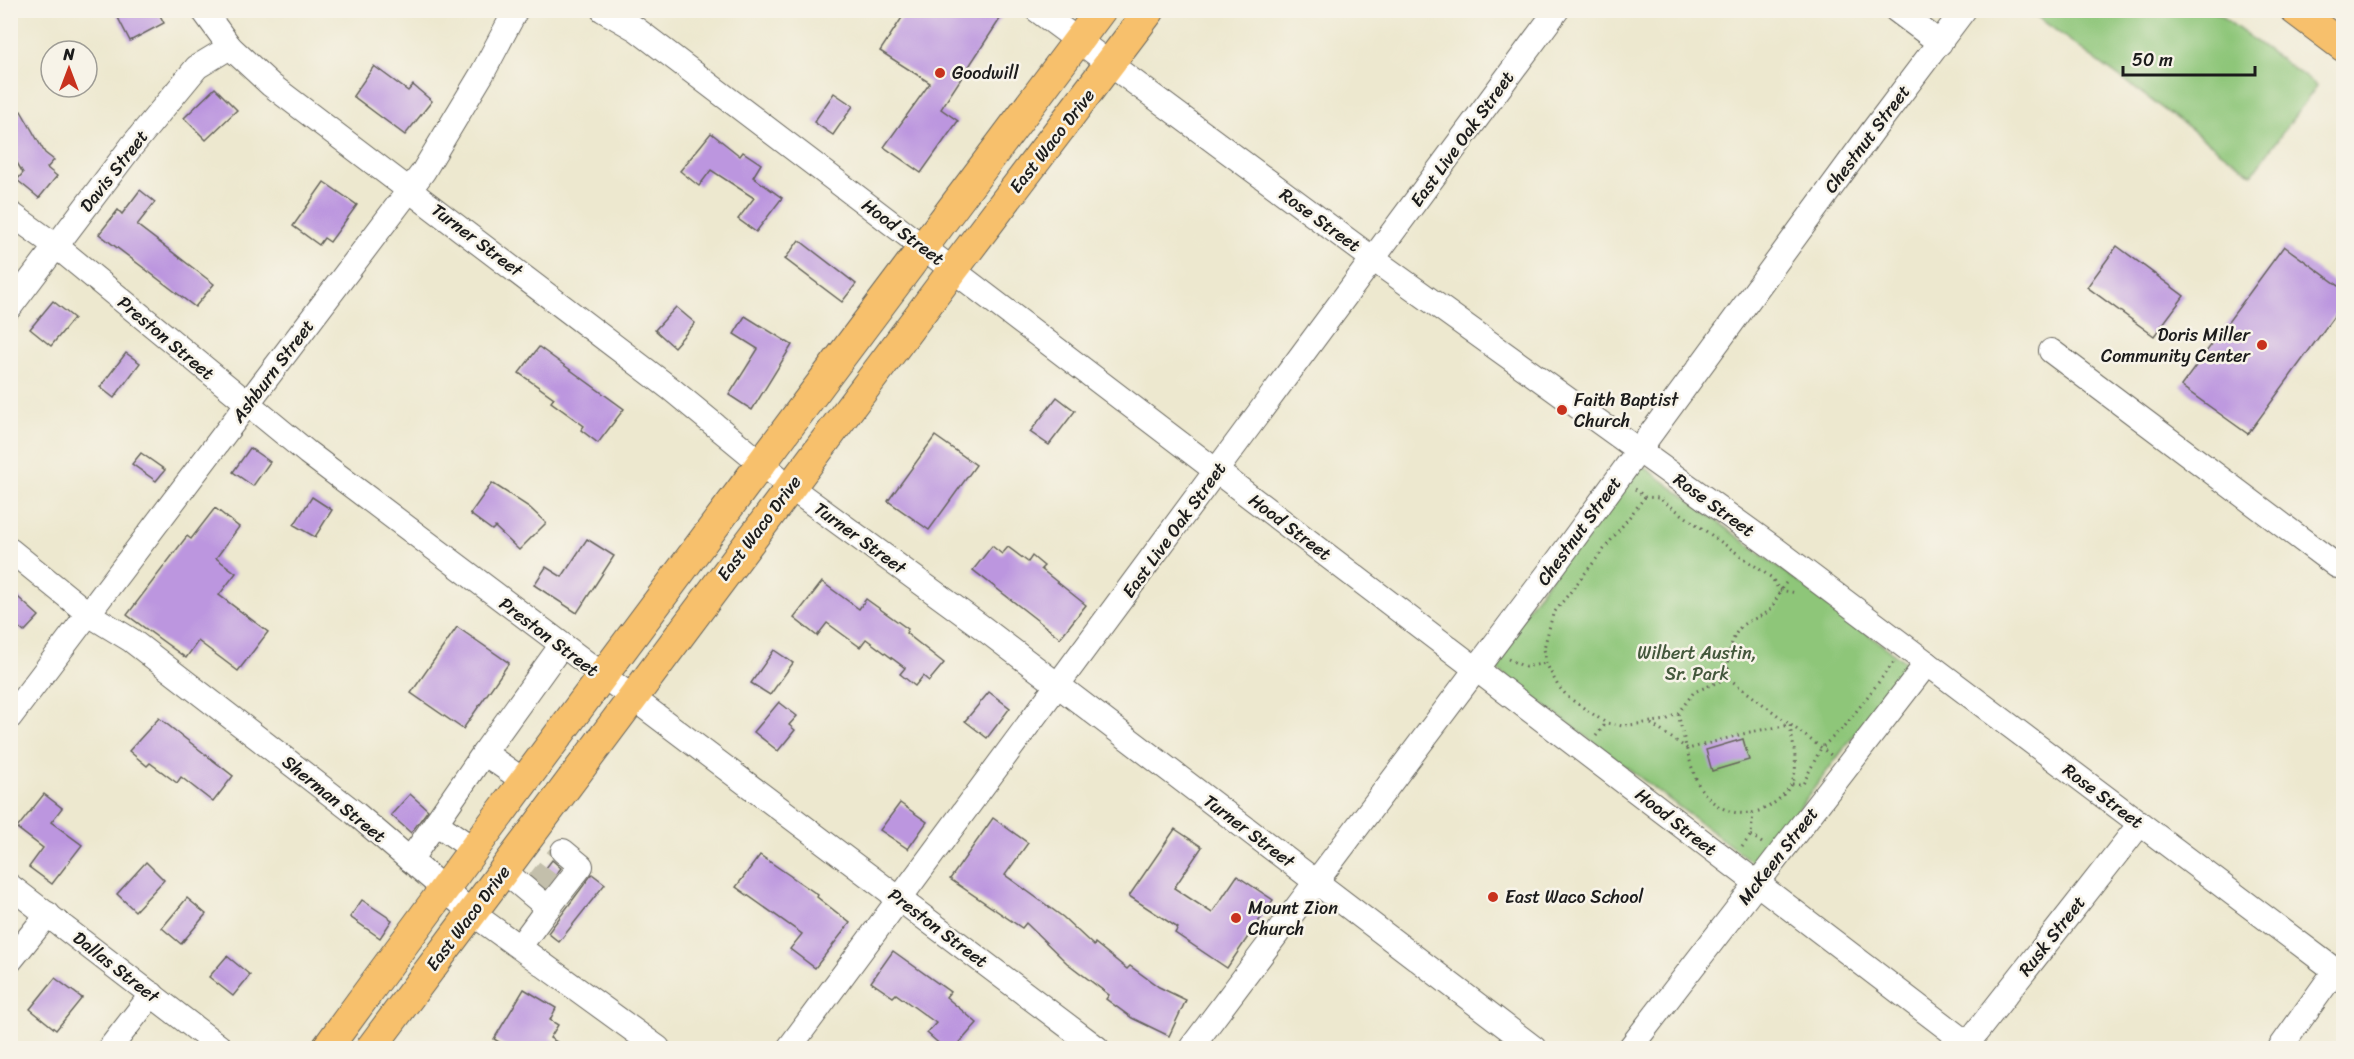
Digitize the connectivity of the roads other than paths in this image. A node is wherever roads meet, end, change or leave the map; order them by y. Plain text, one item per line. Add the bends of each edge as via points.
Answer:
1 (202, 10) edge
2 (516, 10) edge
3 (603, 10) edge
4 (1037, 10) edge
5 (1101, 10) edge
6 (1150, 10) edge
7 (1557, 10) edge
8 (1896, 10) edge
9 (1964, 10) edge
10 (2295, 10) edge
11 (1078, 40) junction
12 (1940, 43) junction
13 (230, 46) junction
14 (2343, 47) edge
15 (1110, 66) junction
16 (410, 189) junction
17 (10, 213) edge
18 (56, 246) junction
19 (923, 248) junction
20 (1373, 260) junction
21 (953, 270) junction
22 (10, 308) edge
23 (2051, 351) dead end
24 (247, 405) junction
25 (1638, 451) junction
26 (763, 464) junction
27 (1217, 471) junction
28 (790, 487) junction
29 (10, 550) edge
30 (2341, 565) edge
31 (90, 615) junction
32 (561, 646) junction
33 (1927, 663) junction
34 (1480, 664) junction
35 (601, 676) junction
36 (1059, 686) junction
37 (632, 699) junction
38 (10, 717) edge
39 (484, 753) junction
40 (524, 781) junction
41 (436, 823) junction
42 (2140, 824) junction
43 (536, 828) junction
44 (473, 849) junction
45 (410, 860) junction
46 (504, 871) junction
47 (1316, 882) junction
48 (1757, 884) junction
49 (10, 886) edge
50 (444, 889) junction
51 (538, 896) junction
52 (901, 899) junction
53 (472, 913) junction
54 (48, 914) junction
55 (520, 946) junction
56 (10, 961) edge
57 (2339, 974) edge
58 (152, 994) junction
59 (1968, 1047) edge
60 (110, 1048) edge
61 (221, 1048) edge
62 (327, 1048) edge
63 (371, 1048) edge
64 (658, 1048) edge
65 (789, 1048) edge
66 (1097, 1048) edge
67 (1191, 1048) edge
68 (1534, 1048) edge
69 (1630, 1048) edge
70 (2280, 1048) edge

1 - 13 street, Turner Street
2 - 16 street, Ashburn Street via 482,74
3 - 19 street, Hood Street via 636,29
4 - 11 street, Rose Street
5 - 11 main road, East Waco Drive
6 - 15 main road, East Waco Drive
7 - 20 street, East Live Oak Street
8 - 12 street
9 - 12 street, Chestnut Street
10 - 14 main road
11 - 15 street, Rose Street
11 - 19 main road, East Waco Drive
12 - 25 street, Chestnut Street
13 - 16 street, Turner Street via 271,85
13 - 18 street, Davis Street via 197,67
15 - 20 street, Rose Street
15 - 21 main road, East Waco Drive
16 - 24 street, Ashburn Street
16 - 26 street, Turner Street via 671,388
17 - 18 street, Preston Street
18 - 22 street, Davis Street
18 - 24 street, Preston Street
19 - 21 street, Hood Street
19 - 26 main road, East Waco Drive
20 - 25 street, Rose Street
20 - 27 street, East Live Oak Street
21 - 27 street, Hood Street
21 - 28 main road, East Waco Drive
23 - 30 street
24 - 31 street, Ashburn Street
24 - 32 street, Preston Street
25 - 33 street, Rose Street
25 - 34 street, Chestnut Street
26 - 28 street, Turner Street
26 - 35 main road, East Waco Drive
27 - 34 street, Hood Street
27 - 36 street, East Live Oak Street
28 - 36 street, Turner Street
28 - 37 main road, East Waco Drive
29 - 31 street, Sherman Street
31 - 38 street, Ashburn Street
31 - 45 street, Sherman Street via 131,640
32 - 35 street, Preston Street
32 - 39 street
33 - 42 street, Rose Street
33 - 48 street, McKeen Street
34 - 47 street, Chestnut Street
34 - 48 street, Hood Street
35 - 37 street, Preston Street
35 - 40 main road, East Waco Drive
36 - 47 street, Turner Street
36 - 52 street, East Live Oak Street
37 - 43 main road, East Waco Drive
37 - 52 street, Preston Street
39 - 40 street
39 - 41 street
40 - 44 main road, East Waco Drive
41 - 44 street
41 - 45 street
42 - 57 street, Rose Street
42 - 59 street, Rusk Street
43 - 46 main road, East Waco Drive
43 - 51 street via 561,854 581,866
44 - 50 main road, East Waco Drive
45 - 50 street, Sherman Street
46 - 51 street
46 - 53 main road, East Waco Drive
47 - 67 street, Chestnut Street
47 - 68 street, Turner Street
48 - 59 street, Hood Street
48 - 69 street, McKeen Street
49 - 54 street, Dallas Street
50 - 53 street, Sherman Street
50 - 62 main road, East Waco Drive
51 - 55 street
52 - 65 street, East Live Oak Street
52 - 66 street, Preston Street
53 - 55 street, Sherman Street
53 - 63 main road, East Waco Drive
54 - 56 street
54 - 58 street, Dallas Street
55 - 64 street, Sherman Street
57 - 70 street
58 - 60 street
58 - 61 street, Dallas Street

